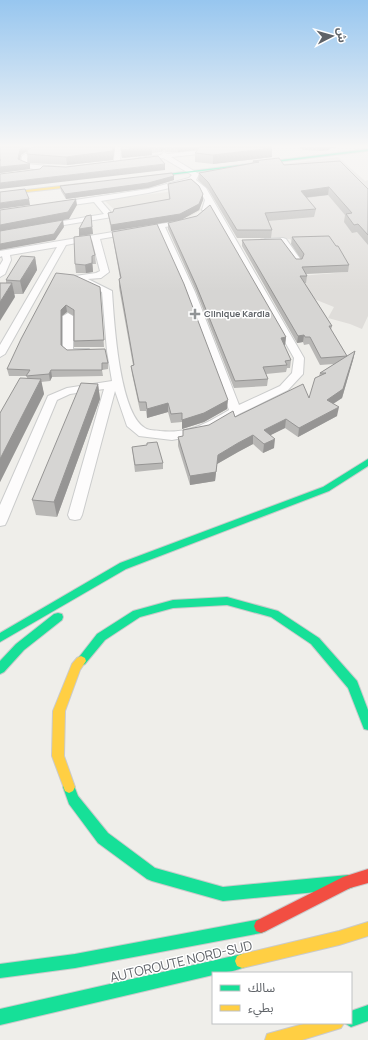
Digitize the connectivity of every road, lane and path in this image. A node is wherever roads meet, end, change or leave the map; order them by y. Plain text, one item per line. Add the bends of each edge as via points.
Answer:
1 (119, 196) edge
2 (206, 196) edge
3 (96, 199) junction
4 (209, 200) junction
5 (52, 206) edge
6 (36, 227) edge
7 (161, 227) junction
8 (38, 237) edge
9 (95, 237) junction
10 (256, 242) edge
11 (63, 243) junction
12 (46, 246) junction
13 (2, 254) edge
14 (298, 262) edge
15 (0, 274) edge
16 (68, 316) dead end
17 (105, 351) junction
18 (0, 354) edge
19 (115, 384) junction
20 (235, 411) junction
21 (368, 462) edge
22 (75, 516) dead end
23 (0, 521) edge
24 (123, 566) junction
25 (0, 638) edge
26 (0, 669) edge
27 (368, 725) edge
28 (368, 876) edge
29 (348, 882) junction
30 (368, 929) edge
31 (0, 971) edge
32 (368, 1013) edge
33 (0, 1017) edge
34 (352, 1019) edge
35 (332, 1024) edge
36 (273, 1040) edge

1 - 3 street
2 - 4 street
3 - 5 street
3 - 6 street via 109,215
4 - 7 street via 206,210 197,217
4 - 20 street via 237,243 299,358 297,374 284,388
7 - 9 street
7 - 20 street via 190,292
8 - 12 street
9 - 11 street
9 - 17 street via 105,272 91,278 72,276 107,291
10 - 14 street via 283,241
11 - 12 street
11 - 18 street via 49,274
12 - 13 street
13 - 15 street via 7,260
16 - 17 street via 68,352
17 - 19 street
19 - 20 street via 131,423 143,433 172,436 204,430
19 - 22 street
19 - 23 street via 67,391 52,398
21 - 24 main road via 326,489
24 - 25 main road
24 - 26 main road via 20,648
27 - 29 main road via 353,685 315,641 274,614 227,601 173,604 137,614 102,637 76,667 59,711 58,756 73,800 102,838 152,874 223,894
28 - 29 main road
29 - 31 main road via 264,925 75,961
30 - 33 main road, AUTOROUTE NORD-SUD via 339,938
32 - 34 main road
35 - 36 main road

